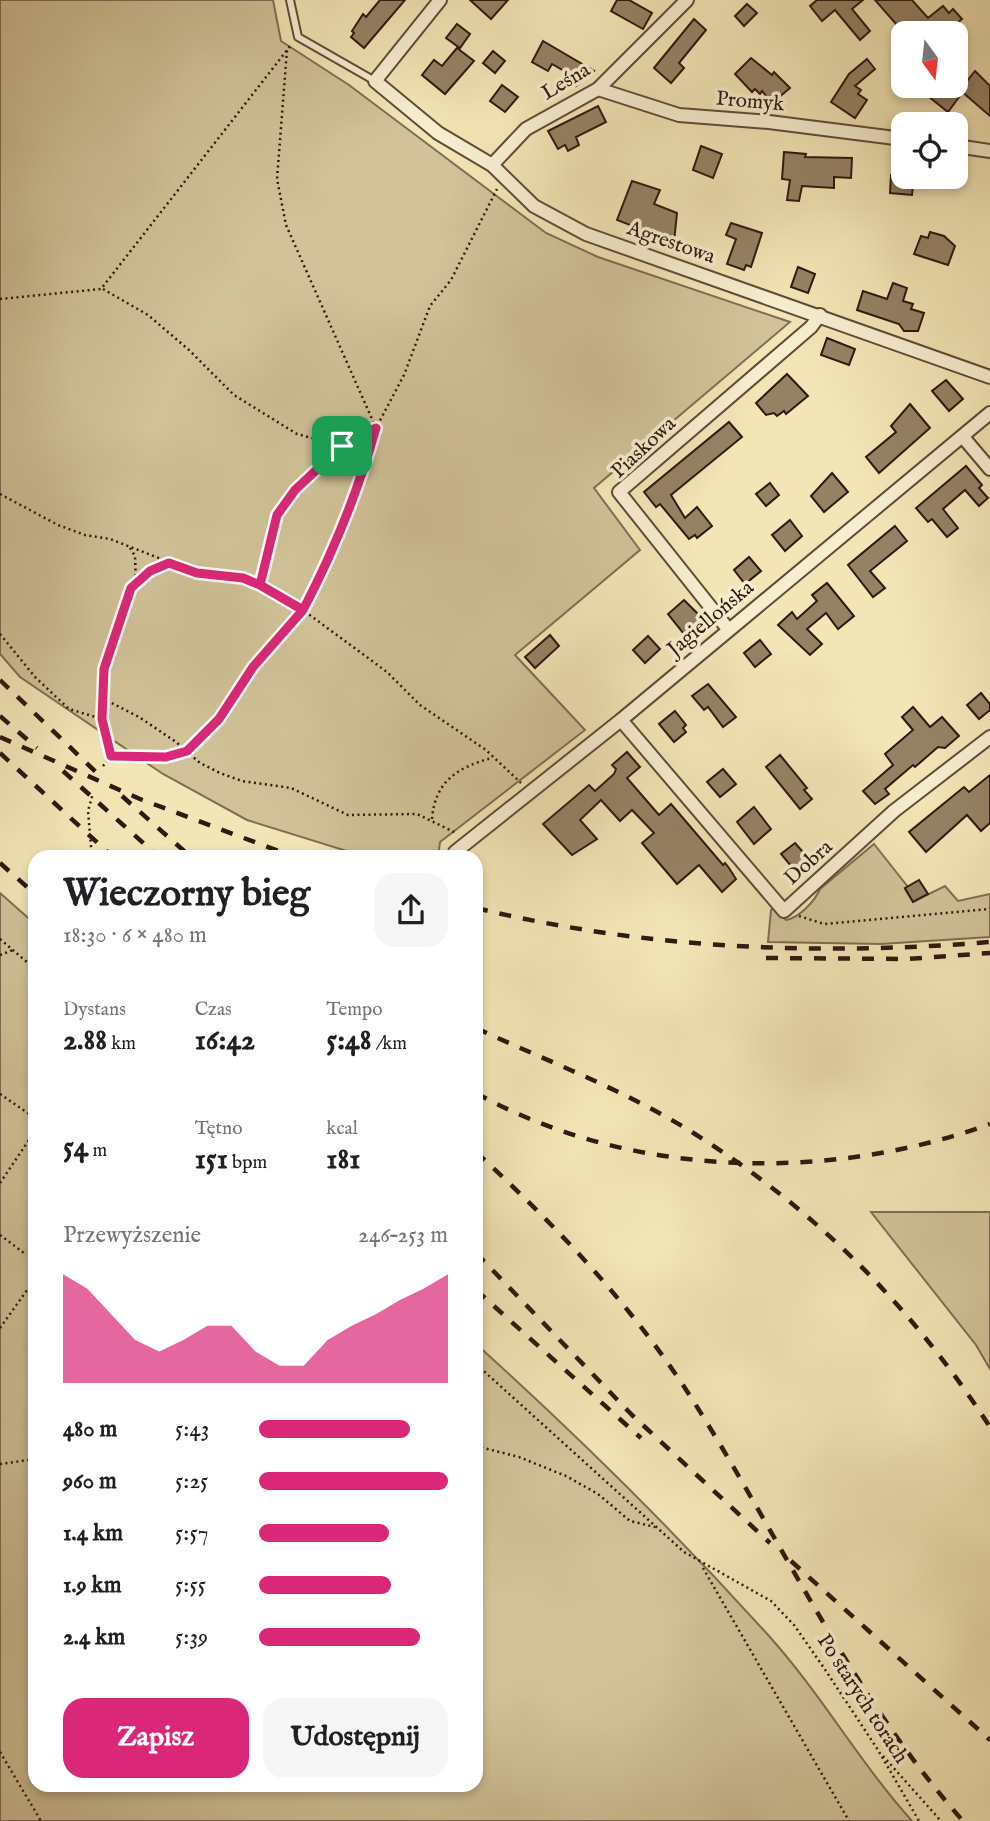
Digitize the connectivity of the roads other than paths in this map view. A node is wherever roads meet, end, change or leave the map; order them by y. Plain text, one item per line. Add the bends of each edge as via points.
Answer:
1 (290, 0) edge
2 (440, 0) edge
3 (687, 0) edge
4 (375, 81) junction
5 (598, 89) junction
6 (891, 137) edge
7 (968, 148) edge
8 (990, 151) edge
9 (492, 165) junction
10 (820, 315) junction
11 (990, 377) edge
12 (990, 413) edge
13 (963, 437) junction
14 (990, 469) edge
15 (728, 629) junction
16 (621, 720) junction
17 (990, 737) edge
18 (458, 850) edge

1 - 4 lane via 298,37
2 - 4 street
3 - 5 street, Leśna
4 - 9 street, Agrestowa via 438,133
5 - 6 street, Promyk via 679,115
5 - 9 street, Leśna via 526,128
7 - 8 street
9 - 10 street, Agrestowa via 534,206 586,234
10 - 11 street, Agrestowa
10 - 15 street, Piaskowa via 619,492
12 - 13 street, Jagiellońska
13 - 14 street
13 - 15 street, Jagiellońska
15 - 16 street, Jagiellońska
16 - 17 street, Dobra via 784,911 894,811
16 - 18 street, Jagiellońska

